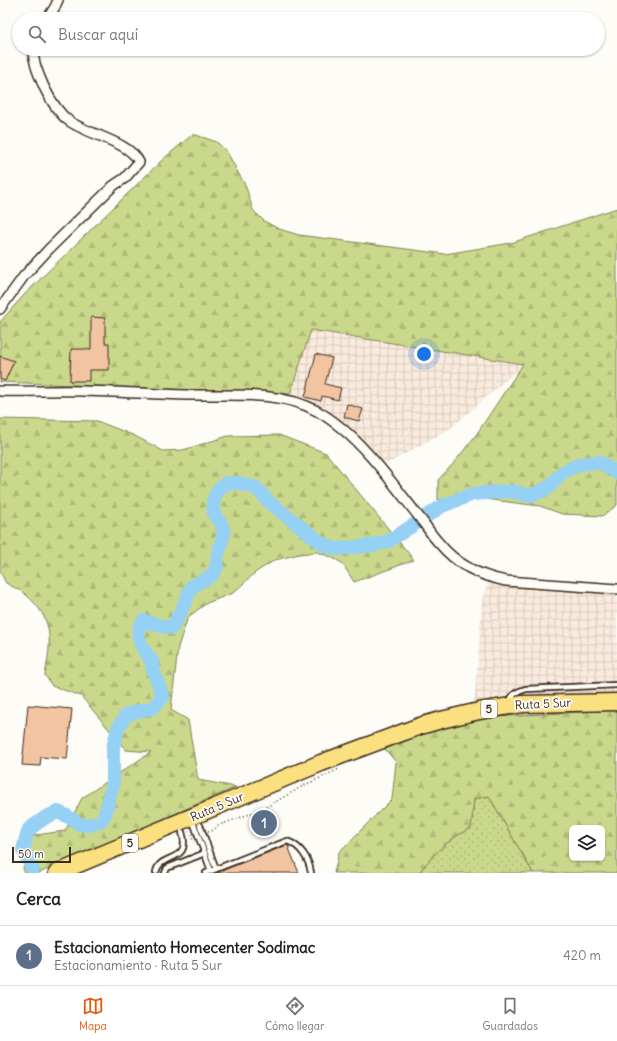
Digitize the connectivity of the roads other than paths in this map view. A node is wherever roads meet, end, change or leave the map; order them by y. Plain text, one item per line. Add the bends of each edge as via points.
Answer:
1 (58, 0) edge
2 (52, 12) edge
3 (34, 56) edge
4 (0, 309) edge
5 (0, 391) edge
6 (617, 589) edge
7 (617, 685) edge
8 (617, 702) edge
9 (510, 706) junction
10 (195, 830) junction
11 (205, 853) junction
12 (214, 870) junction
13 (166, 871) edge
14 (57, 873) edge
15 (84, 873) edge
16 (155, 873) edge
17 (206, 873) edge
18 (311, 873) edge

1 - 2 street
3 - 4 street via 40,78 51,100 64,116 76,125 103,136 136,155 139,162 49,249 24,276
5 - 6 street via 246,396 299,402 327,417 361,447 439,544 466,566 488,577 506,581
7 - 9 lane via 526,689 514,694
8 - 9 highway, Ruta 5 Sur / 5
9 - 10 highway, Ruta 5 Sur / 5 via 473,712 420,726 378,743 333,768
10 - 11 lane
10 - 12 lane
10 - 14 highway, 5 via 164,828
10 - 15 highway, Ruta 5 Sur / 5
10 - 16 lane via 184,840 182,851 157,867
11 - 12 lane
11 - 13 lane
12 - 17 lane
12 - 18 lane via 287,841 306,857
13 - 16 lane

